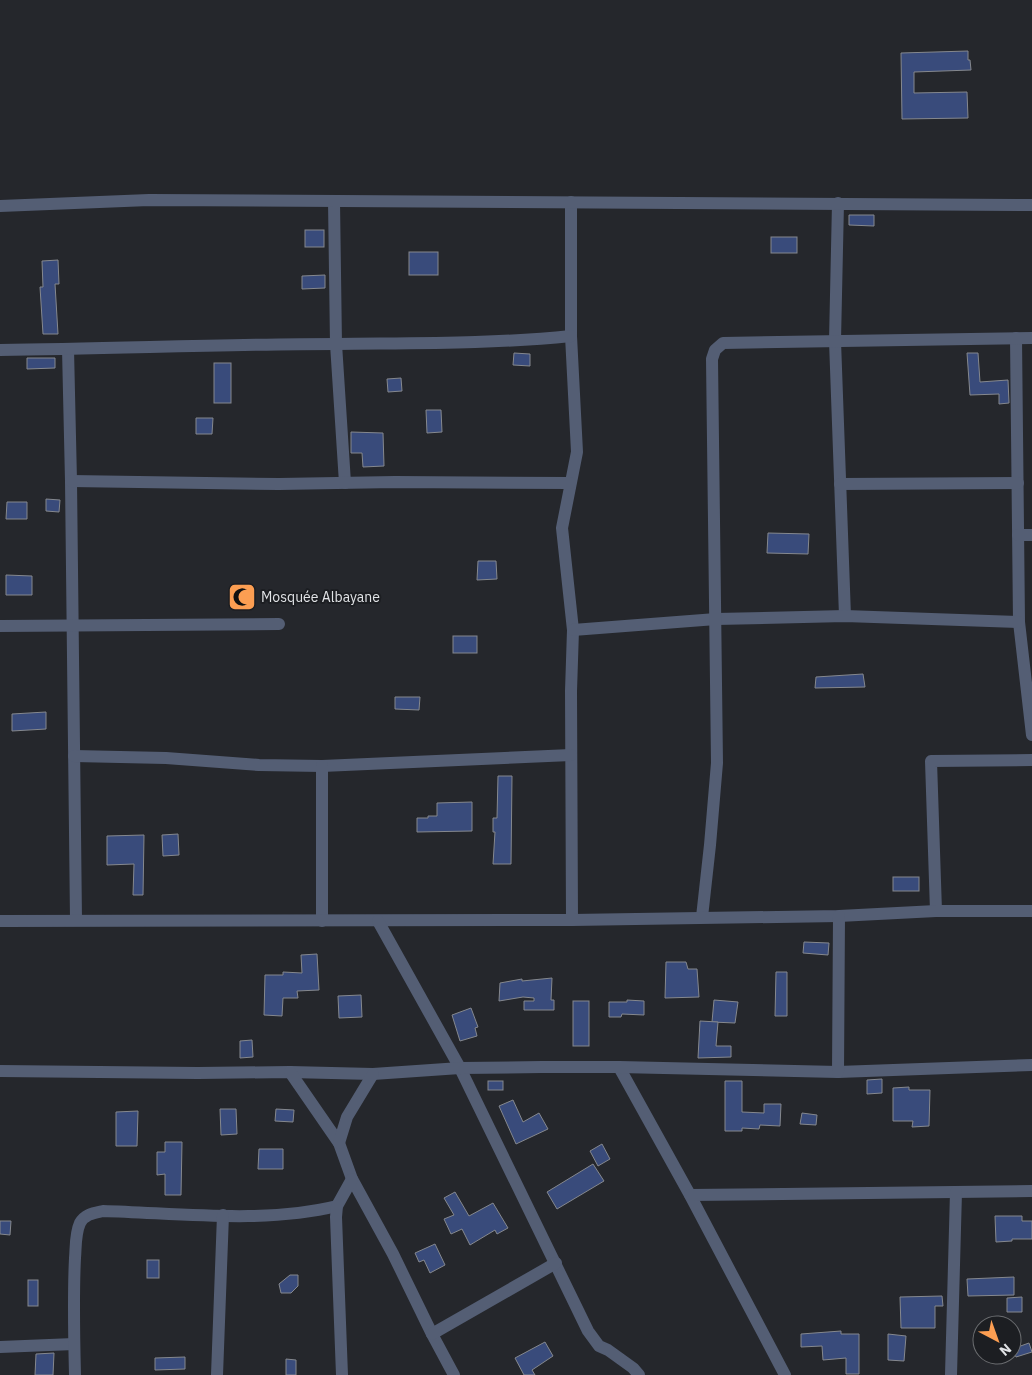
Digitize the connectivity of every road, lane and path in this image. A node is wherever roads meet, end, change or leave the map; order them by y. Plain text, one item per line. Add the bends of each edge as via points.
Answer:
1 (334, 201) junction
2 (572, 202) junction
3 (838, 203) junction
4 (1032, 204) edge
5 (0, 206) edge
6 (571, 336) junction
7 (1016, 338) junction
8 (1032, 338) edge
9 (835, 340) junction
10 (336, 344) junction
11 (68, 349) junction
12 (0, 350) edge
13 (71, 481) junction
14 (345, 483) junction
15 (1018, 483) junction
16 (570, 484) junction
17 (840, 484) junction
18 (1018, 535) junction
19 (1032, 535) edge
20 (845, 616) junction
21 (716, 619) junction
22 (1019, 622) junction
23 (279, 624) dead end
24 (72, 625) junction
25 (0, 626) edge
26 (573, 630) junction
27 (1032, 735) edge
28 (571, 755) junction
29 (74, 756) junction
30 (1032, 760) edge
31 (322, 766) junction
32 (936, 911) junction
33 (1032, 911) edge
34 (839, 916) junction
35 (702, 918) junction
36 (76, 920) junction
37 (572, 920) junction
38 (0, 921) edge
39 (322, 921) junction
40 (378, 921) junction
41 (1032, 1065) edge
42 (619, 1067) junction
43 (460, 1068) junction
44 (0, 1071) edge
45 (290, 1072) junction
46 (838, 1072) junction
47 (372, 1074) junction
48 (339, 1143) junction
49 (352, 1179) junction
50 (1032, 1191) edge
51 (956, 1192) junction
52 (690, 1195) junction
53 (337, 1206) junction
54 (223, 1215) junction
55 (556, 1263) junction
56 (432, 1334) junction
57 (74, 1344) junction
58 (0, 1347) edge
59 (75, 1375) edge
60 (217, 1375) edge
61 (342, 1375) edge
62 (454, 1375) edge
63 (639, 1375) edge
64 (785, 1375) edge
65 (951, 1375) edge

1 - 2 street
1 - 5 street via 149,200
1 - 10 street
2 - 3 street
2 - 6 street
3 - 4 street
3 - 9 street
6 - 10 street via 504,342
6 - 16 street via 577,452
7 - 8 street
7 - 9 street
7 - 15 street
9 - 17 street
9 - 21 street via 723,344 715,350 712,359
10 - 11 street
10 - 14 street
11 - 12 street
11 - 13 street
13 - 14 street
13 - 24 street
14 - 16 street
15 - 17 street
15 - 18 street
16 - 26 street via 562,528
17 - 20 street
18 - 19 street
18 - 22 street
20 - 21 street
20 - 22 street
21 - 26 street
21 - 35 street via 717,763
22 - 27 street
23 - 24 street
24 - 25 street
24 - 29 street
26 - 28 street
28 - 31 street
28 - 37 street
29 - 31 street
29 - 36 street
30 - 32 street via 931,761
31 - 39 street
32 - 33 street
32 - 34 street
34 - 35 street
34 - 46 street
35 - 37 street
36 - 38 street
36 - 39 street
37 - 40 street
39 - 40 street
40 - 43 street
41 - 46 street
42 - 43 street
42 - 46 street
42 - 52 street
43 - 47 street
43 - 55 street
44 - 45 street
45 - 47 street
45 - 48 street
47 - 48 street via 347,1118
48 - 49 street
49 - 53 street
49 - 56 street
50 - 51 street
51 - 52 street
51 - 65 street
52 - 64 street
53 - 54 street via 296,1214
53 - 61 street
54 - 57 street via 103,1211 85,1217 76,1236
54 - 60 street
55 - 56 street
55 - 63 street via 596,1343
56 - 62 street
57 - 58 street
57 - 59 street

